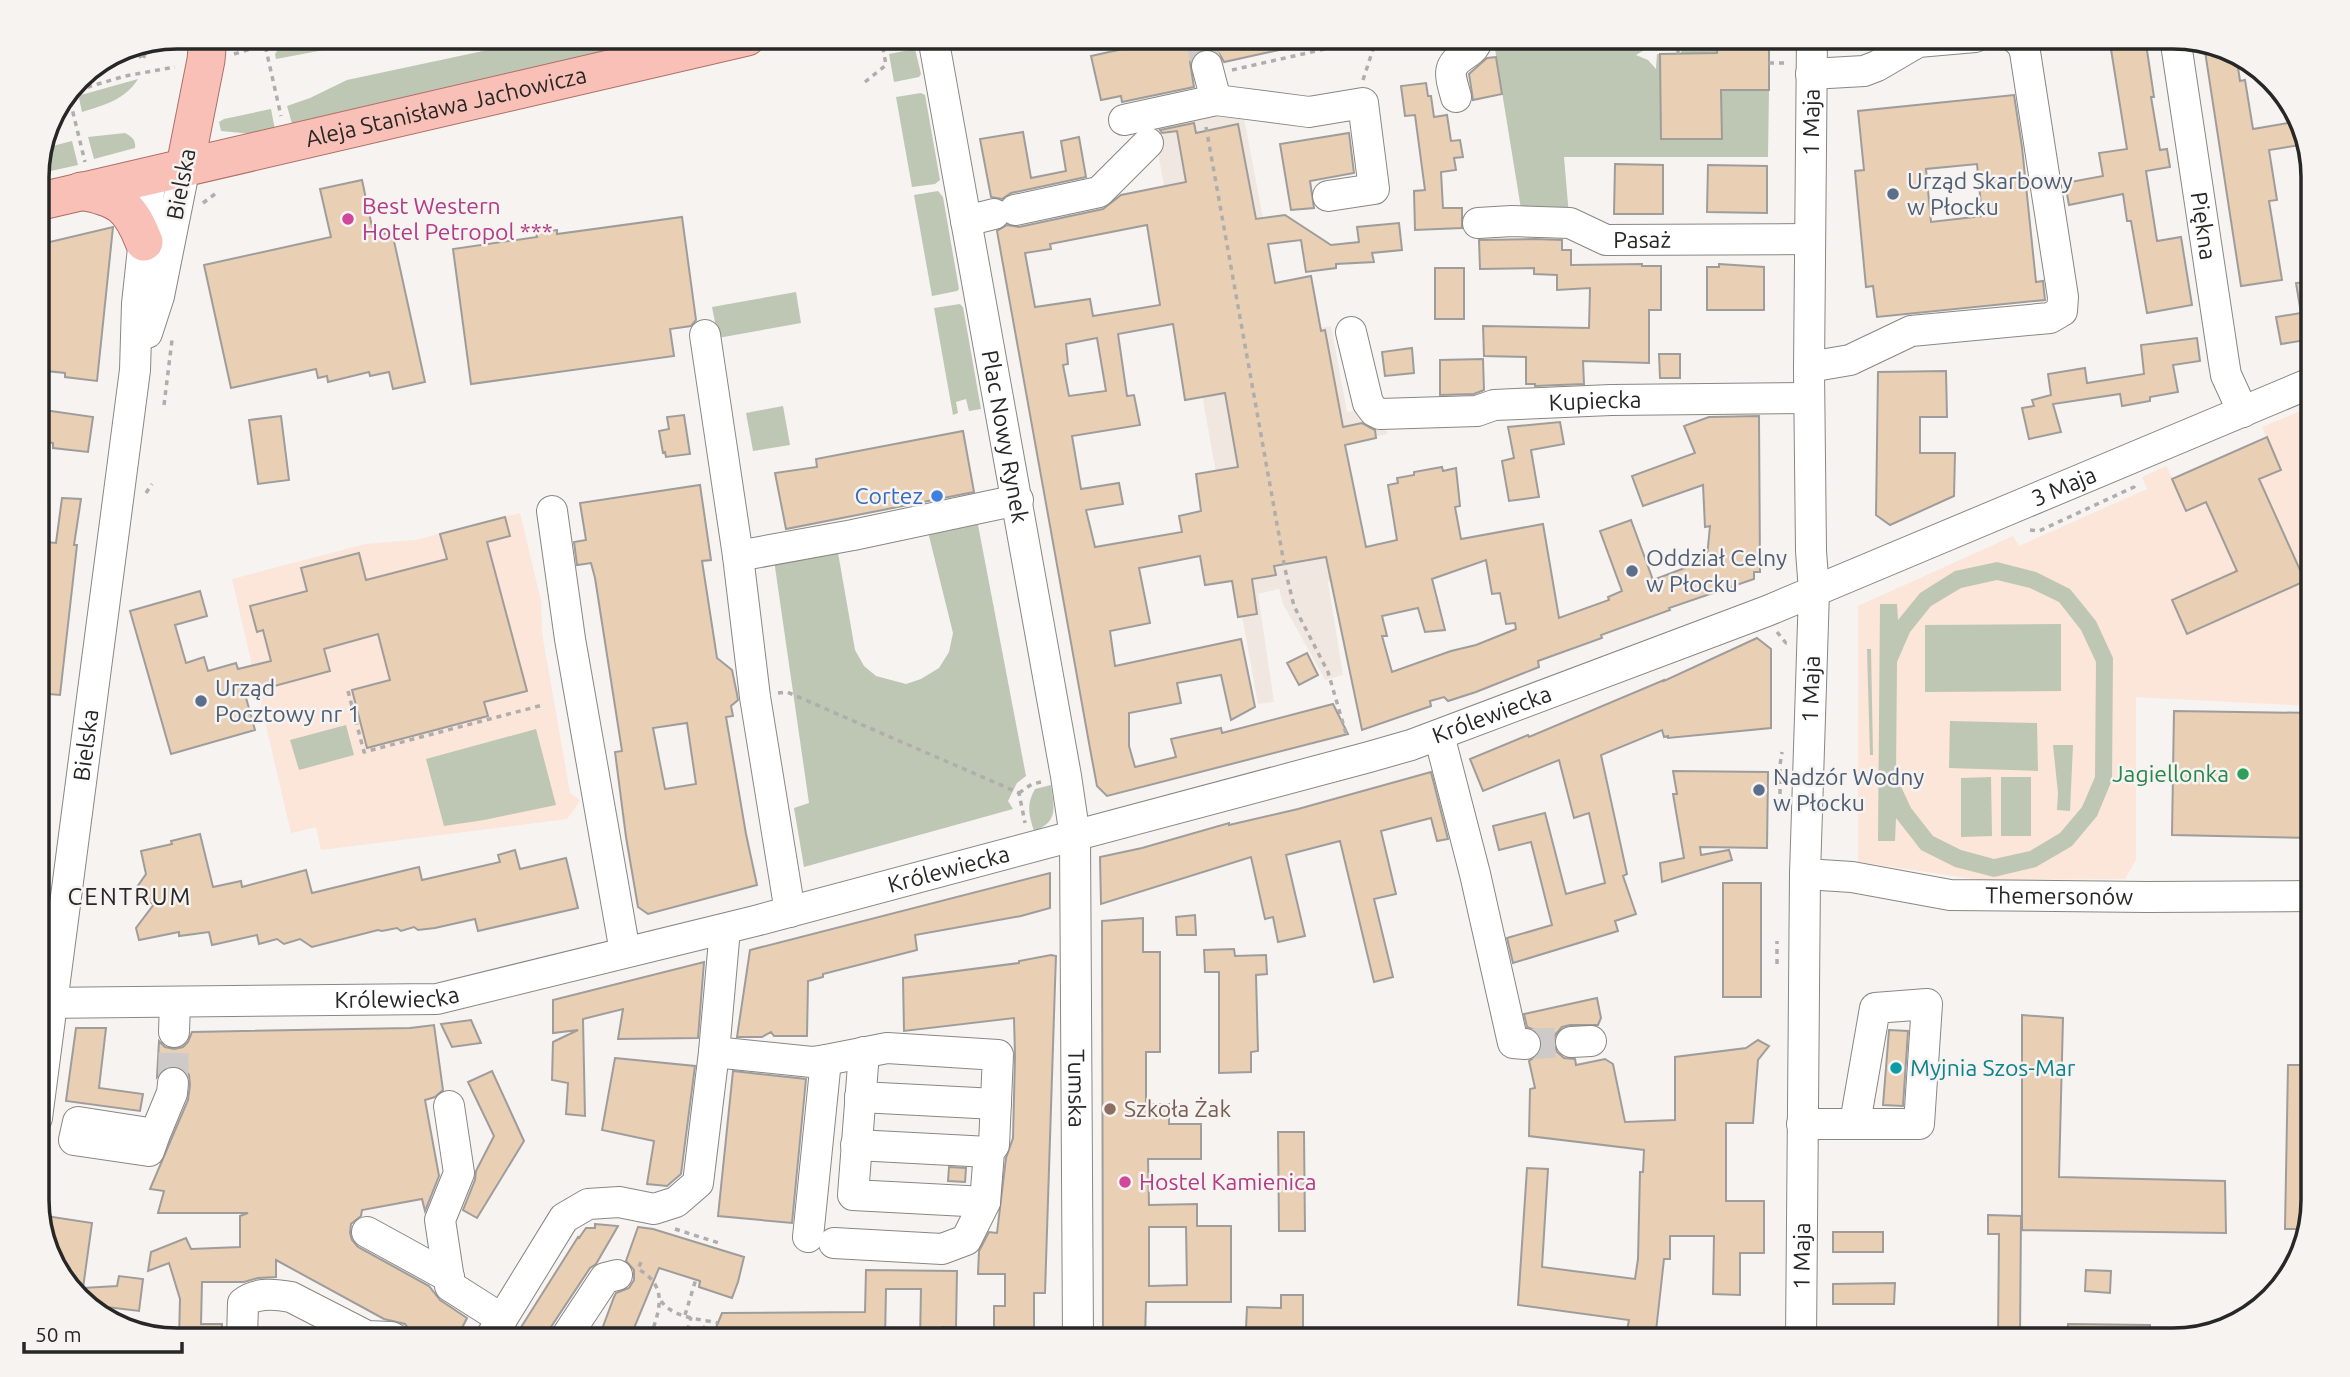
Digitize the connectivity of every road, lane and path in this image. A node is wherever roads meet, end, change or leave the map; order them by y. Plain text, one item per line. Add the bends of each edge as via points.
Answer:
1 (207, 49) edge
2 (695, 49) edge
3 (883, 49) edge
4 (937, 49) edge
5 (1337, 49) edge
6 (1374, 49) edge
7 (1473, 49) edge
8 (1678, 49) edge
9 (1808, 49) edge
10 (1906, 49) edge
11 (2024, 49) edge
12 (2177, 49) edge
13 (1678, 54) dead end
14 (1769, 63) dead end
15 (1800, 69) junction
16 (865, 82) dead end
17 (1209, 86) junction
18 (1456, 97) dead end
19 (1363, 103) junction
20 (1124, 120) dead end
21 (1148, 143) dead end
22 (168, 170) junction
23 (81, 191) junction
24 (1328, 196) dead end
25 (49, 199) edge
26 (992, 215) junction
27 (1478, 223) dead end
28 (1810, 240) junction
29 (144, 242) junction
30 (1351, 332) dead end
31 (705, 335) dead end
32 (1809, 367) junction
33 (135, 370) junction
34 (2301, 387) edge
35 (1809, 398) junction
36 (2243, 412) junction
37 (1017, 500) junction
38 (552, 511) dead end
39 (738, 556) junction
40 (1814, 591) junction
41 (348, 691) dead end
42 (755, 697) junction
43 (543, 705) dead end
44 (1439, 735) junction
45 (1357, 736) dead end
46 (1347, 739) junction
47 (1337, 742) dead end
48 (1075, 836) junction
49 (1031, 848) junction
50 (1805, 874) junction
51 (2301, 896) edge
52 (790, 912) junction
53 (725, 929) junction
54 (625, 953) junction
55 (49, 974) edge
56 (49, 1002) edge
57 (175, 1002) junction
58 (174, 1032) tunnel mouth
59 (1525, 1044) dead end
60 (714, 1052) junction
61 (864, 1052) junction
62 (826, 1060) junction
63 (173, 1083) tunnel mouth
64 (860, 1097) junction
65 (996, 1104) junction
66 (449, 1106) dead end
67 (1855, 1122) dead end
68 (1802, 1124) junction
69 (49, 1137) edge
70 (856, 1145) junction
71 (989, 1152) junction
72 (985, 1202) junction
73 (670, 1228) dead end
74 (367, 1232) dead end
75 (719, 1243) dead end
76 (629, 1269) joint
77 (449, 1277) junction
78 (695, 1279) dead end
79 (660, 1299) junction
80 (684, 1315) junction
81 (691, 1317) junction
82 (707, 1320) junction
83 (718, 1323) dead end
84 (242, 1328) edge
85 (351, 1328) edge
86 (487, 1328) edge
87 (497, 1328) edge
88 (572, 1328) edge
89 (653, 1328) edge
90 (688, 1328) edge
91 (704, 1328) edge
92 (1078, 1328) edge
93 (1801, 1328) edge

1 - 22 main road, Bielska via 198,96
2 - 22 main road, Aleja Stanisława Jachowicza
3 - 16 path via 886,65
4 - 26 street, Plac Nowy Rynek
5 - 17 path
6 - 19 path via 1362,82
7 - 18 street via 1451,71
8 - 13 path
9 - 15 street, 1 Maja
10 - 15 street via 1864,71
11 - 32 street via 2062,311 2050,318 1911,331 1850,360
12 - 36 street, Piękna via 2226,375
14 - 15 path
15 - 28 street, 1 Maja
17 - 19 street via 1250,103 1309,112
17 - 20 street
17 - 46 path via 1284,569 1294,606 1328,672
19 - 24 street via 1374,189
21 - 26 street via 1099,192
22 - 23 main road, Aleja Stanisława Jachowicza
22 - 29 street, Bielska
22 - 33 street, Bielska via 159,296
23 - 25 main road, Aleja Stanisława Jachowicza
23 - 29 main road via 124,205
26 - 37 street, Plac Nowy Rynek
27 - 28 street, Pasaż via 1570,223 1606,240
28 - 32 street, 1 Maja
29 - 33 street, Bielska
30 - 35 street, Kupiecka via 1368,403 1377,413 1477,411 1494,405 1611,400
31 - 39 street
32 - 35 street, 1 Maja
33 - 55 street, Bielska
34 - 36 street, 3 Maja
35 - 40 street, 1 Maja
36 - 40 street, 3 Maja
37 - 39 street
37 - 48 street, Plac Nowy Rynek
38 - 54 street
39 - 42 street
40 - 44 street, Królewiecka
40 - 50 street, 1 Maja
41 - 43 path via 364,752
42 - 49 path via 787,692 1019,793
42 - 52 street
44 - 48 street, Królewiecka
44 - 59 street via 1513,1043
45 - 46 path
46 - 47 path
48 - 49 street, Królewiecka
48 - 92 street, Tumska
49 - 52 street, Królewiecka
50 - 51 street, Themersonów via 1852,877 1950,895
50 - 68 street, 1 Maja
52 - 53 street, Królewiecka
53 - 54 street, Królewiecka
53 - 60 street
54 - 57 street, Królewiecka via 437,999
56 - 57 street, Królewiecka
57 - 58 street
60 - 62 street
60 - 87 street via 698,1183 676,1202 654,1209 619,1202 588,1204 564,1217
61 - 62 street
61 - 64 street
61 - 65 street via 887,1048 998,1055
62 - 72 street via 821,1240 942,1249 966,1240
63 - 69 street via 155,1135 78,1122 74,1140
64 - 65 street
64 - 70 street
65 - 71 street via 994,1145
66 - 77 street via 459,1173 440,1220
67 - 68 street
68 - 93 street, 1 Maja
70 - 71 street
70 - 72 street via 853,1195
71 - 72 street
73 - 75 path
74 - 77 street
76 - 79 path via 649,1275
76 - 88 street via 605,1278
77 - 86 street via 450,1286
78 - 80 path
79 - 80 path via 665,1307
79 - 89 path
80 - 81 path
81 - 82 path
81 - 90 path
82 - 83 path
82 - 91 path
84 - 85 street via 243,1303 251,1297 279,1294

